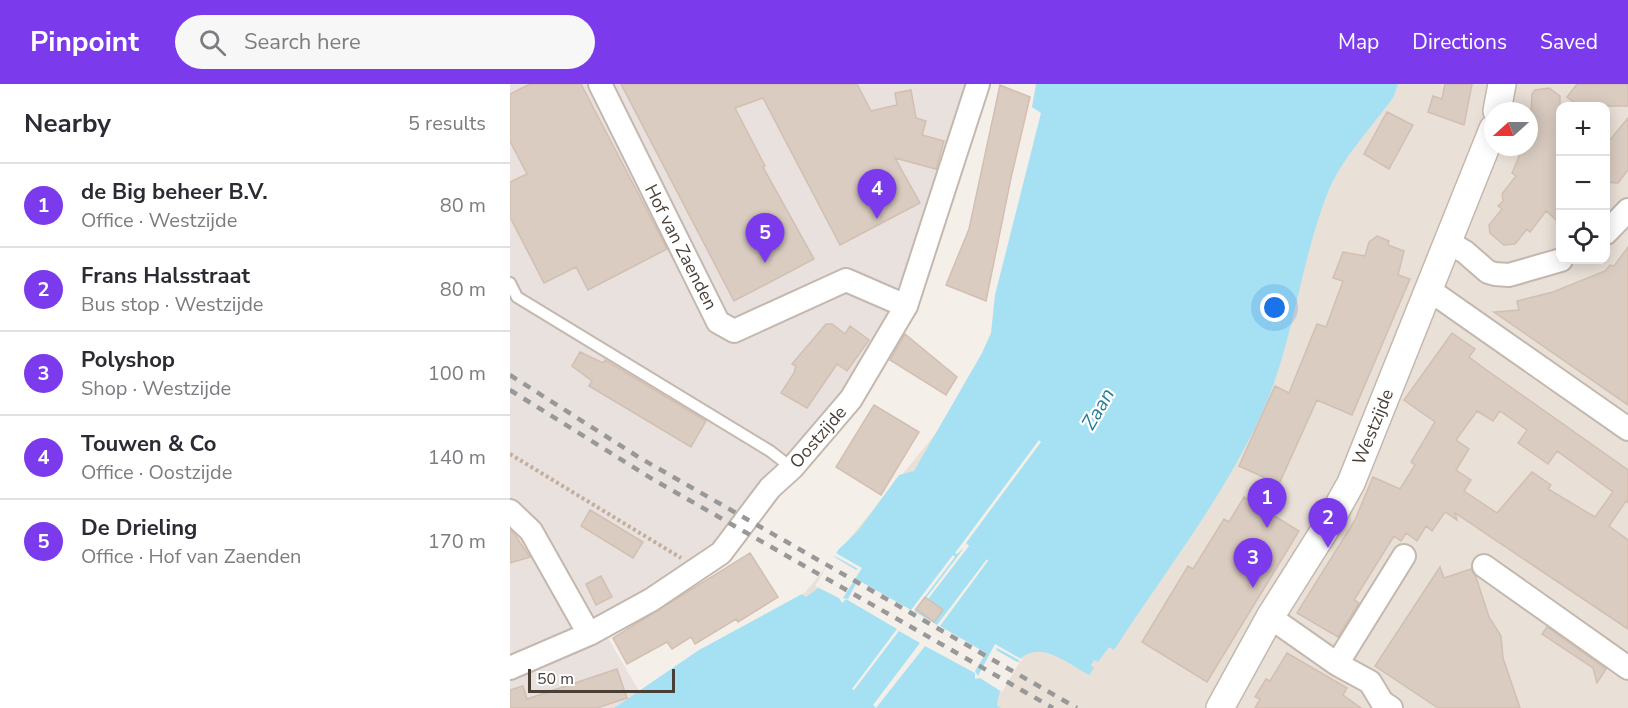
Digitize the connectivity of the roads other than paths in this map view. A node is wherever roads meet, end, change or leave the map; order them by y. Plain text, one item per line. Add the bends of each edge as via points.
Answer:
1 (600, 84) edge
2 (978, 84) edge
3 (1502, 84) edge
4 (1499, 102) edge
5 (1484, 152) edge
6 (1448, 242) junction
7 (1556, 261) edge
8 (510, 284) edge
9 (1428, 288) junction
10 (906, 306) junction
11 (1628, 429) edge
12 (792, 468) junction
13 (510, 511) edge
14 (1404, 556) dead end
15 (1484, 567) dead end
16 (1270, 617) junction
17 (588, 634) junction
18 (1337, 664) junction
19 (510, 668) edge
20 (1628, 668) edge
21 (1220, 708) edge
22 (1391, 708) edge

1 - 10 street, Hof van Zaenden via 718,322 734,331 846,280
2 - 10 street, Oostzijde
3 - 4 street
5 - 6 street, Westzijde
6 - 7 street via 1495,274 1509,275
6 - 9 street, Westzijde
8 - 12 lane via 517,297
9 - 11 street
9 - 16 street, Westzijde via 1351,483
10 - 12 street, Oostzijde via 851,399
12 - 17 street, Oostzijde via 760,500 721,553 651,600
13 - 17 street via 531,531
14 - 18 street
15 - 20 street
16 - 18 street
16 - 21 street, Westzijde
17 - 19 street, Oostzijde
18 - 22 street via 1370,682 1382,702

